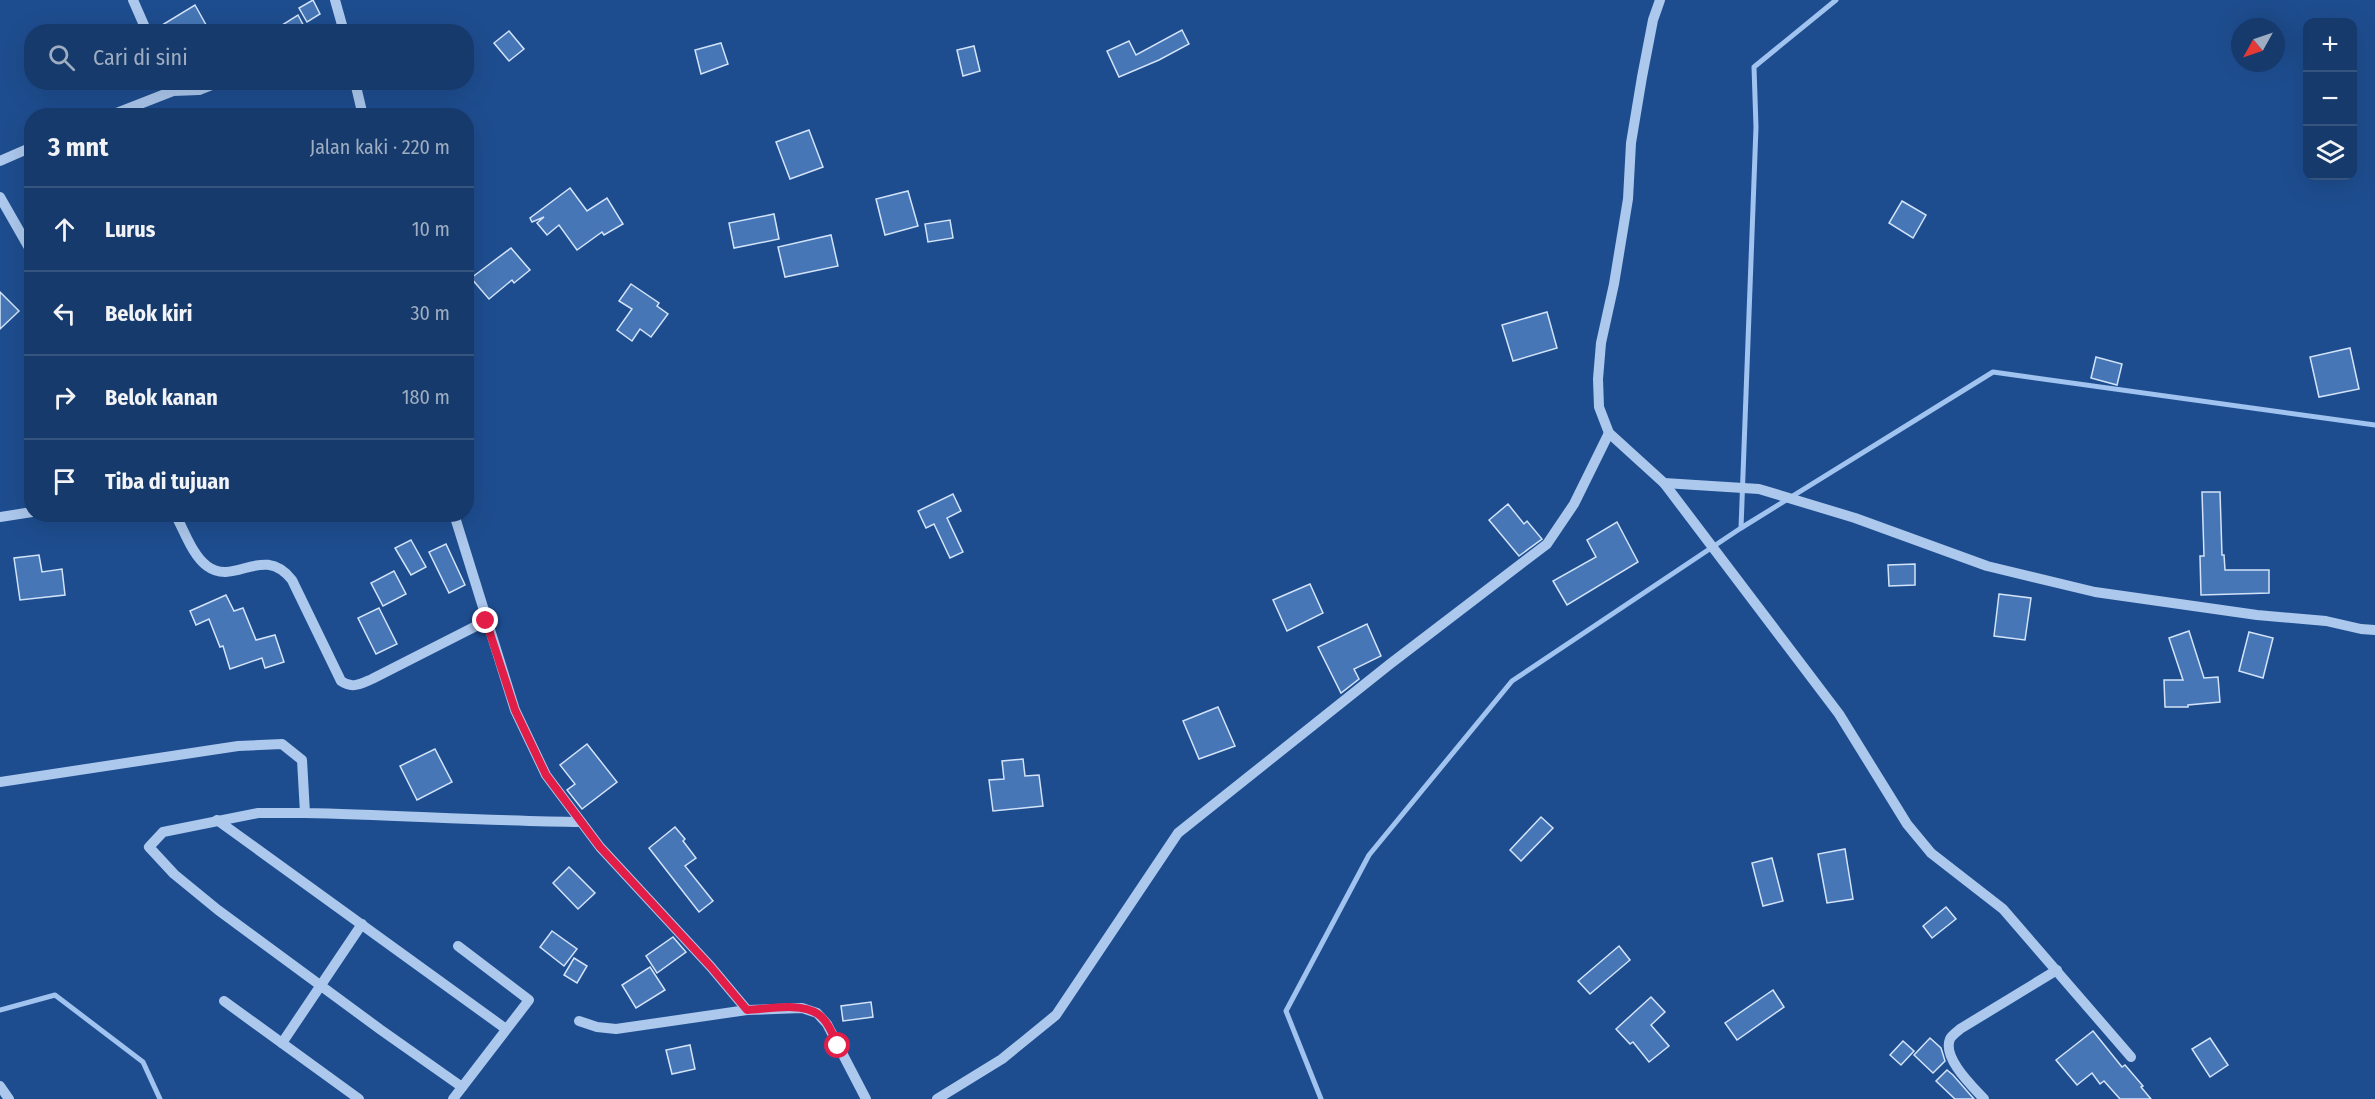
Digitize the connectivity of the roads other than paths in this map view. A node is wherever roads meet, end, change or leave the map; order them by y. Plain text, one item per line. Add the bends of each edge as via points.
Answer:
1 (133, 0) edge
2 (335, 0) edge
3 (1660, 0) edge
4 (144, 24) edge
5 (342, 24) edge
6 (165, 90) edge
7 (357, 90) edge
8 (126, 108) edge
9 (361, 108) edge
10 (24, 150) edge
11 (0, 161) edge
12 (0, 197) edge
13 (24, 239) edge
14 (1609, 433) junction
15 (1664, 483) junction
16 (24, 513) edge
17 (0, 517) edge
18 (179, 522) edge
19 (456, 522) edge
20 (486, 621) junction
21 (2375, 630) edge
22 (0, 782) edge
23 (305, 813) junction
24 (217, 820) junction
25 (581, 822) junction
26 (362, 924) junction
27 (458, 946) dead end
28 (2057, 970) junction
29 (322, 986) junction
30 (224, 1001) dead end
31 (747, 1010) junction
32 (579, 1021) dead end
33 (507, 1029) junction
34 (282, 1043) junction
35 (2131, 1057) dead end
36 (0, 1086) edge
37 (462, 1087) junction
38 (9, 1099) edge
39 (359, 1099) edge
40 (453, 1099) edge
41 (866, 1099) edge
42 (937, 1099) edge
43 (1984, 1099) edge

1 - 4 street
2 - 5 street
3 - 14 street via 1642,77 1631,143 1628,199 1601,343 1599,407
6 - 8 street
7 - 9 street
10 - 11 street
12 - 13 street
14 - 15 street
14 - 42 street via 1574,504 1547,544 1178,833 1056,1015 1002,1059
15 - 21 street via 1730,485 1780,495 1987,566 2095,592
15 - 28 street via 1839,714 1907,824 1931,853 2003,909
16 - 17 street
18 - 20 street via 208,568 229,572 268,564 286,573 347,686 372,679
19 - 20 street
20 - 25 street via 515,710 546,775
22 - 23 street via 238,746 282,744 302,760
23 - 24 street via 258,813
23 - 25 street
24 - 26 street
24 - 29 street via 163,832 149,847 174,874 218,910
25 - 31 street
26 - 29 street
26 - 33 street
27 - 33 street via 529,1000
28 - 35 street
28 - 43 street via 1950,1038 1954,1062
29 - 34 street
29 - 37 street
30 - 34 street
31 - 32 street via 616,1029 597,1028
31 - 41 street via 802,1008 818,1013
33 - 37 street
34 - 39 street
36 - 38 street
37 - 40 street

